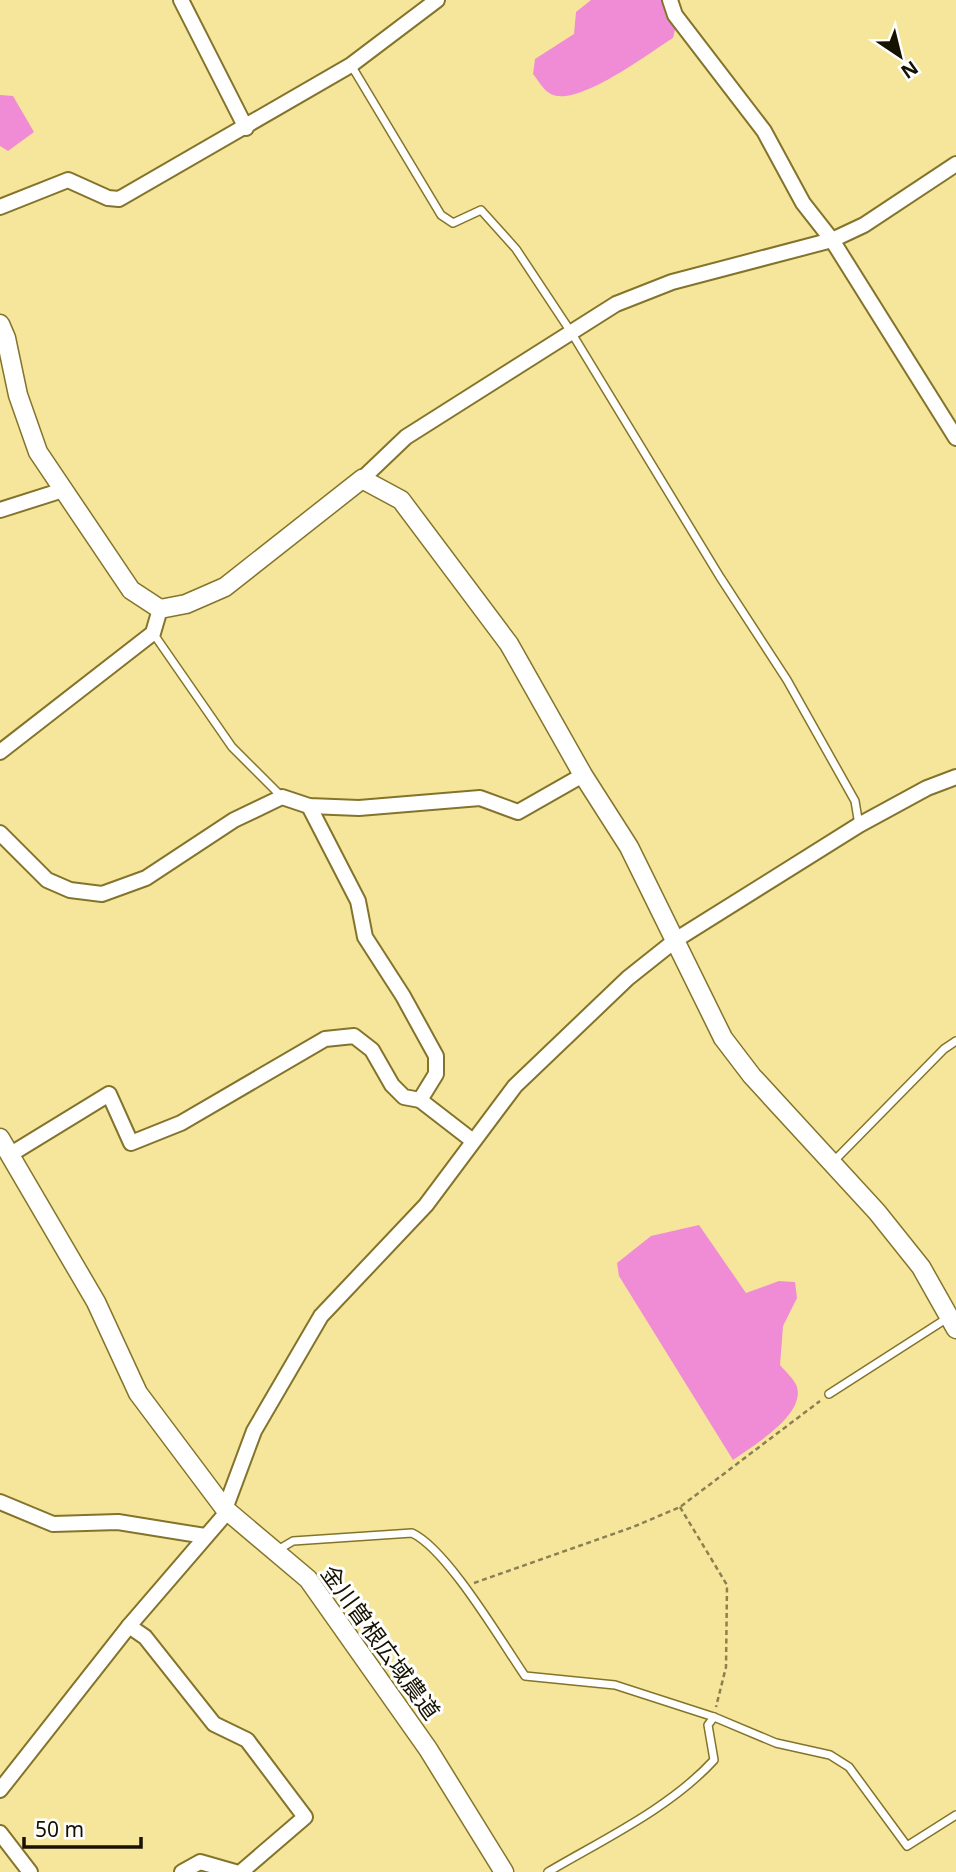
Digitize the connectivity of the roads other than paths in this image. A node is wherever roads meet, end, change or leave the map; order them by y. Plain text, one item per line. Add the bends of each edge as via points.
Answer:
1 (181, 0) edge
2 (437, 0) edge
3 (670, 0) edge
4 (351, 65) junction
5 (246, 128) junction
6 (956, 164) edge
7 (0, 207) edge
8 (832, 240) junction
9 (0, 324) edge
10 (571, 332) junction
11 (956, 437) edge
12 (362, 479) junction
13 (64, 490) junction
14 (0, 510) edge
15 (160, 609) junction
16 (153, 633) junction
17 (0, 752) edge
18 (583, 775) junction
19 (956, 777) edge
20 (282, 797) junction
21 (309, 806) junction
22 (859, 825) junction
23 (0, 833) edge
24 (677, 939) junction
25 (956, 1041) edge
26 (420, 1100) junction
27 (0, 1138) edge
28 (473, 1141) junction
29 (12, 1154) junction
30 (832, 1163) junction
31 (954, 1319) edge
32 (829, 1394) road end
33 (0, 1503) edge
34 (227, 1510) junction
35 (205, 1536) junction
36 (276, 1551) junction
37 (129, 1626) junction
38 (714, 1717) junction
39 (0, 1790) edge
40 (956, 1815) edge
41 (0, 1833) edge
42 (30, 1872) edge
43 (182, 1872) edge
44 (235, 1872) edge
45 (241, 1872) edge
46 (504, 1872) edge
47 (548, 1872) edge

1 - 5 street
2 - 4 street
3 - 8 street via 675,15 764,131 803,203
4 - 5 street
4 - 10 lane via 441,215 453,223 481,210 516,249
5 - 7 street via 120,199 68,180
6 - 8 street via 864,225
8 - 10 street via 672,282 616,304
8 - 11 street
9 - 13 street via 38,452
10 - 12 street via 406,437
10 - 22 lane via 787,680 855,801
12 - 15 street via 225,587 186,604
12 - 18 street via 401,500 492,621
13 - 14 street
13 - 15 street via 131,590
15 - 16 street
16 - 17 street
16 - 20 lane via 232,747
18 - 21 street via 518,811 480,798 385,808
18 - 24 street via 629,847
19 - 22 street
20 - 21 street
20 - 23 street via 234,820 146,878 102,894 70,890 47,880
21 - 26 street via 358,901 365,937 436,1056 436,1074
22 - 24 street
24 - 28 street via 628,978 515,1086
24 - 30 street via 690,976 723,1038
25 - 30 lane
26 - 28 street
26 - 29 street via 404,1097 391,1086 372,1050 354,1036 325,1038 181,1123 131,1143 109,1094
27 - 29 street, 金川曽根広域農道
28 - 34 street via 426,1205 321,1316 254,1430
29 - 34 street, 金川曽根広域農道 via 96,1302 138,1393
30 - 31 street via 921,1267
31 - 32 lane
33 - 35 street via 54,1524 118,1522
34 - 35 street
34 - 36 street, 金川曽根広域農道
35 - 37 street
36 - 38 lane via 293,1541 412,1533 424,1539 463,1586 526,1676 615,1685
36 - 46 street, 金川曽根広域農道 via 308,1579 334,1615 428,1749
37 - 39 street
37 - 45 street via 145,1637 214,1724 247,1740 305,1817
38 - 40 lane via 776,1743 830,1755 849,1767 907,1846
38 - 47 lane via 708,1725 714,1760 700,1776 639,1819
41 - 42 street
43 - 44 street via 200,1862

